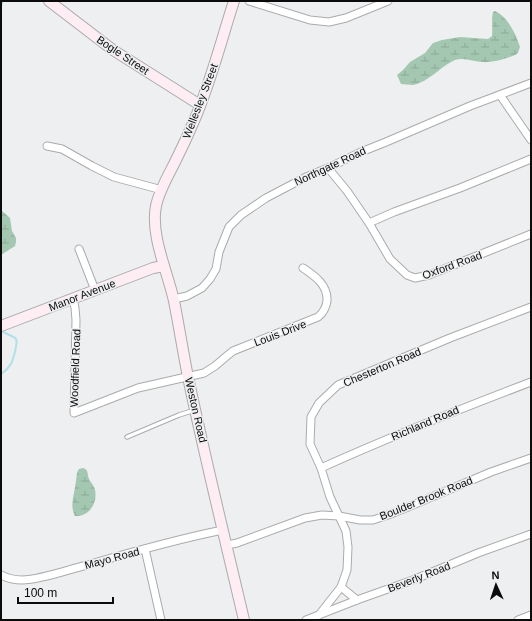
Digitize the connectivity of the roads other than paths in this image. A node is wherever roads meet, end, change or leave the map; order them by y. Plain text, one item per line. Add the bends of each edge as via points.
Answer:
1 (48, 1) edge
2 (234, 1) edge
3 (249, 1) edge
4 (388, 1) edge
5 (531, 83) edge
6 (500, 95) junction
7 (200, 105) junction
8 (531, 140) edge
9 (47, 146) dead end
10 (531, 159) edge
11 (328, 168) junction
12 (160, 194) junction
13 (369, 223) junction
14 (531, 234) edge
15 (79, 249) dead end
16 (164, 266) junction
17 (303, 268) dead end
18 (95, 290) junction
19 (73, 298) junction
20 (174, 299) junction
21 (531, 307) edge
22 (1, 326) edge
23 (188, 376) junction
24 (531, 382) edge
25 (196, 410) junction
26 (127, 437) dead end
27 (531, 458) edge
28 (321, 468) junction
29 (339, 516) junction
30 (223, 530) junction
31 (531, 534) edge
32 (227, 545) junction
33 (145, 549) junction
34 (1, 575) edge
35 (341, 587) junction
36 (357, 600) junction
37 (319, 615) junction
38 (531, 615) edge
39 (161, 620) edge
40 (244, 620) edge
41 (306, 620) edge
42 (518, 620) edge

1 - 7 main road, Bogle Street via 113,50
2 - 7 main road, Wellesley Street
3 - 4 street via 310,20 329,22
5 - 6 street, Northgate Road
6 - 8 street
6 - 11 street, Northgate Road
7 - 12 main road, Wellesley Street
9 - 12 street via 62,149 114,177
10 - 13 street
11 - 13 street, Oxford Road
11 - 20 street, Northgate Road via 266,198 241,215 229,227 219,252 216,269 210,279 202,288
12 - 16 main road, Weston Road via 155,221
13 - 14 street, Oxford Road via 390,259 405,274 415,278 429,275
15 - 18 street
16 - 18 main road, Manor Avenue
16 - 20 main road, Weston Road
17 - 23 street, Louis Drive via 319,280 327,294 322,314 234,351 210,370
18 - 19 main road, Manor Avenue
19 - 22 main road, Manor Avenue
19 - 23 street, Woodfield Road via 76,313 74,413 138,388
20 - 23 main road, Weston Road
21 - 28 street, Chesterton Road via 338,385 319,403 311,417 310,444
23 - 25 main road, Weston Road
24 - 28 street, Richland Road via 362,449
25 - 26 lane
25 - 30 main road, Weston Road
27 - 29 street, Boulder Brook Road via 373,520
28 - 29 street, Chesterton Road
29 - 32 street, Boulder Brook Road via 305,518
29 - 35 street, Chesterton Road via 346,531 348,547
30 - 32 main road, Weston Road
30 - 33 street, Mayo Road
31 - 36 street, Beverly Road
32 - 40 main road, Weston Road
33 - 34 street, Mayo Road via 23,580
33 - 39 street
35 - 36 street
35 - 37 street, Chesterton Road
36 - 37 street, Beverly Road
37 - 41 street, Beverly Road
38 - 42 street

